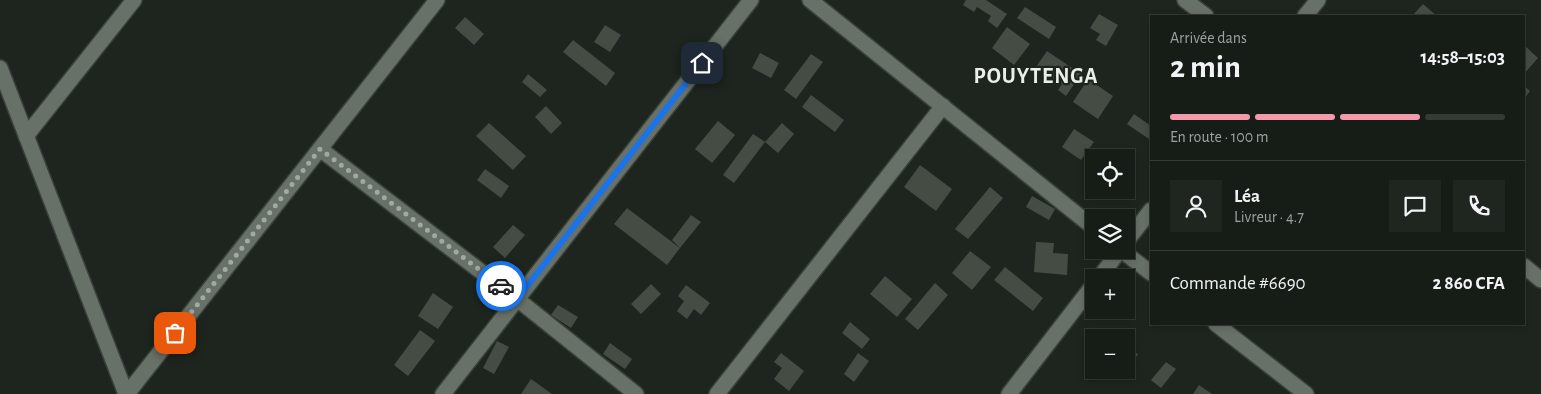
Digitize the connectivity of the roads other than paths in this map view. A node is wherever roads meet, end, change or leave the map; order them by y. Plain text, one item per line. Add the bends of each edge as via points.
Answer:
1 (134, 0) edge
2 (437, 0) edge
3 (751, 0) edge
4 (810, 0) edge
5 (1185, 0) edge
6 (1318, 0) edge
7 (1205, 15) edge
8 (1306, 15) edge
9 (0, 68) edge
10 (943, 106) junction
11 (26, 136) junction
12 (320, 149) junction
13 (1150, 211) edge
14 (1085, 221) edge
15 (1135, 230) edge
16 (1114, 259) edge
17 (1133, 259) edge
18 (1525, 267) edge
19 (1106, 269) edge
20 (1150, 272) edge
21 (1541, 280) edge
22 (1085, 296) edge
23 (517, 299) junction
24 (1217, 325) edge
25 (1299, 392) edge
26 (126, 394) edge
27 (443, 394) edge
28 (636, 394) edge
29 (717, 394) edge
30 (1009, 394) edge

1 - 11 street
2 - 12 street
3 - 23 street
4 - 10 street
5 - 7 street
6 - 8 street
9 - 11 street
10 - 14 street
10 - 29 street
11 - 26 street
12 - 23 street
12 - 26 street
13 - 15 street
16 - 19 street
17 - 20 street
18 - 21 street
22 - 30 street
23 - 27 street
23 - 28 street
24 - 25 street

